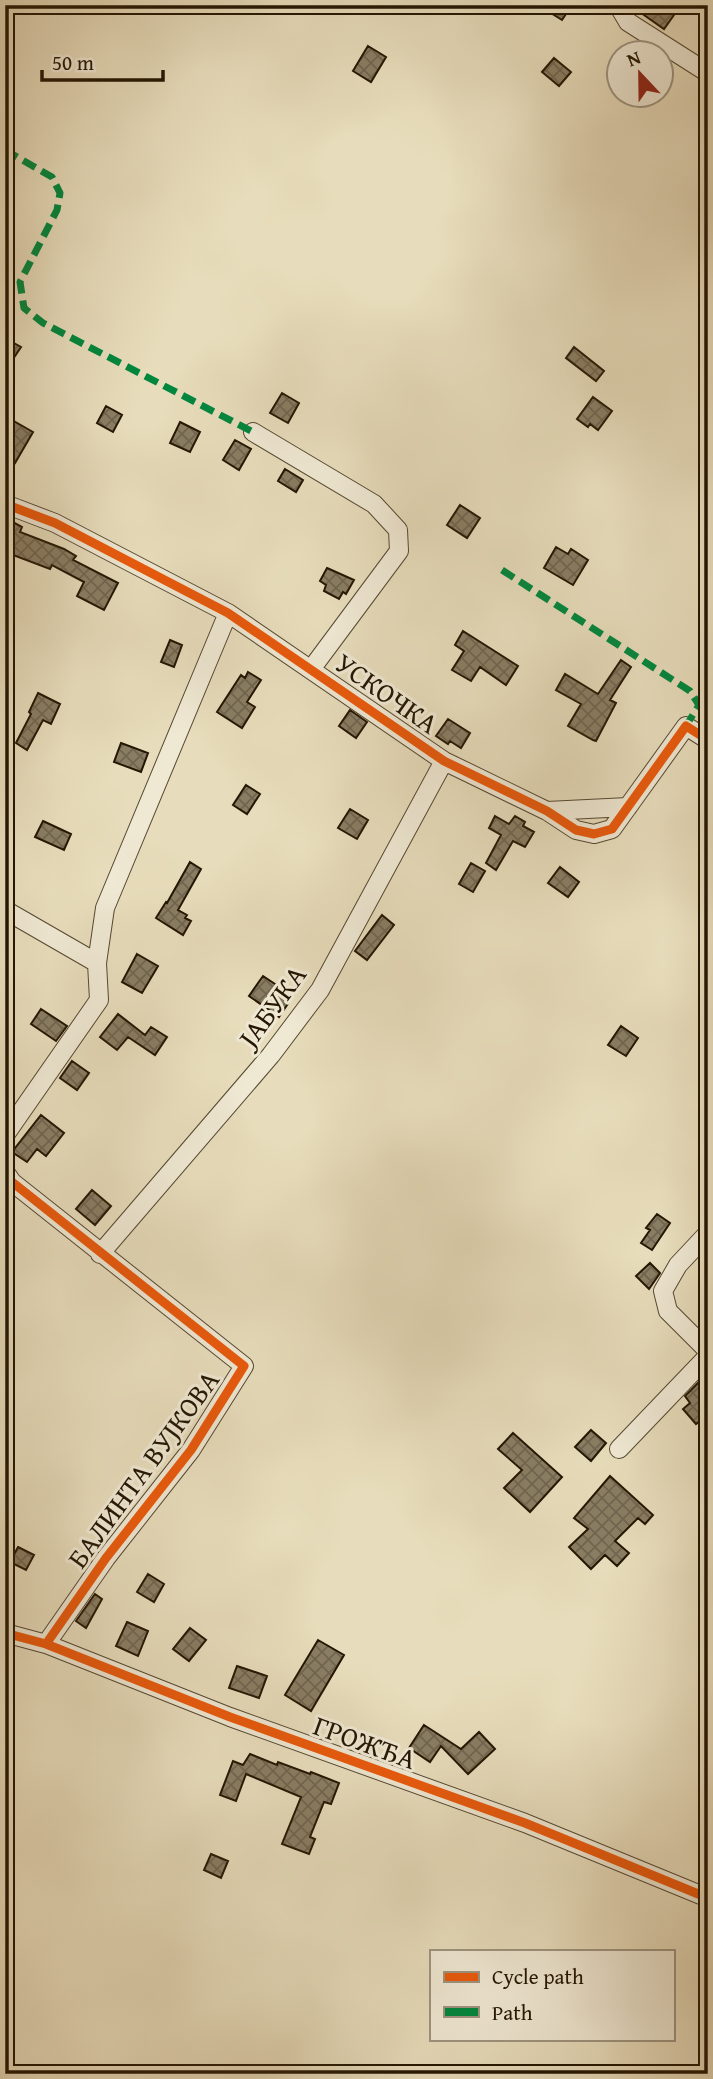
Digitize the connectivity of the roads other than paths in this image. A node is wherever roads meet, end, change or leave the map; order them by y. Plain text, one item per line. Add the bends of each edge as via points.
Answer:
1 (618, 5) edge
2 (708, 73) edge
3 (253, 432) dead end
4 (5, 504) edge
5 (228, 613) junction
6 (312, 668) junction
7 (708, 740) edge
8 (444, 761) junction
9 (628, 807) junction
10 (547, 811) junction
11 (5, 910) edge
12 (97, 963) junction
13 (5, 1135) edge
14 (5, 1172) edge
15 (708, 1233) edge
16 (100, 1254) junction
17 (708, 1351) edge
18 (708, 1356) edge
19 (619, 1449) dead end
20 (5, 1633) edge
21 (46, 1644) junction
22 (708, 1898) edge

1 - 2 street via 628,22
3 - 6 street via 374,504 398,530 399,551
4 - 5 street, УСКОЧКА via 55,523
5 - 6 street, УСКОЧКА
5 - 12 street via 105,908
6 - 8 street, УСКОЧКА
7 - 9 street, УСКОЧКА via 686,726
8 - 10 street, УСКОЧКА
8 - 16 street, ЈАБУКА via 320,990 271,1055
9 - 10 street
9 - 10 street, УСКОЧКА via 612,829 594,834 576,830
11 - 12 street
12 - 13 street via 99,1000
14 - 16 street, БАЛИНТА ВУЈКОВА
15 - 17 street via 678,1265 663,1291 668,1311
16 - 21 street, БАЛИНТА ВУЈКОВА via 244,1366 191,1450
18 - 19 street
20 - 21 street, ГРОЖЂА
21 - 22 street, ГРОЖЂА via 230,1717 525,1823

